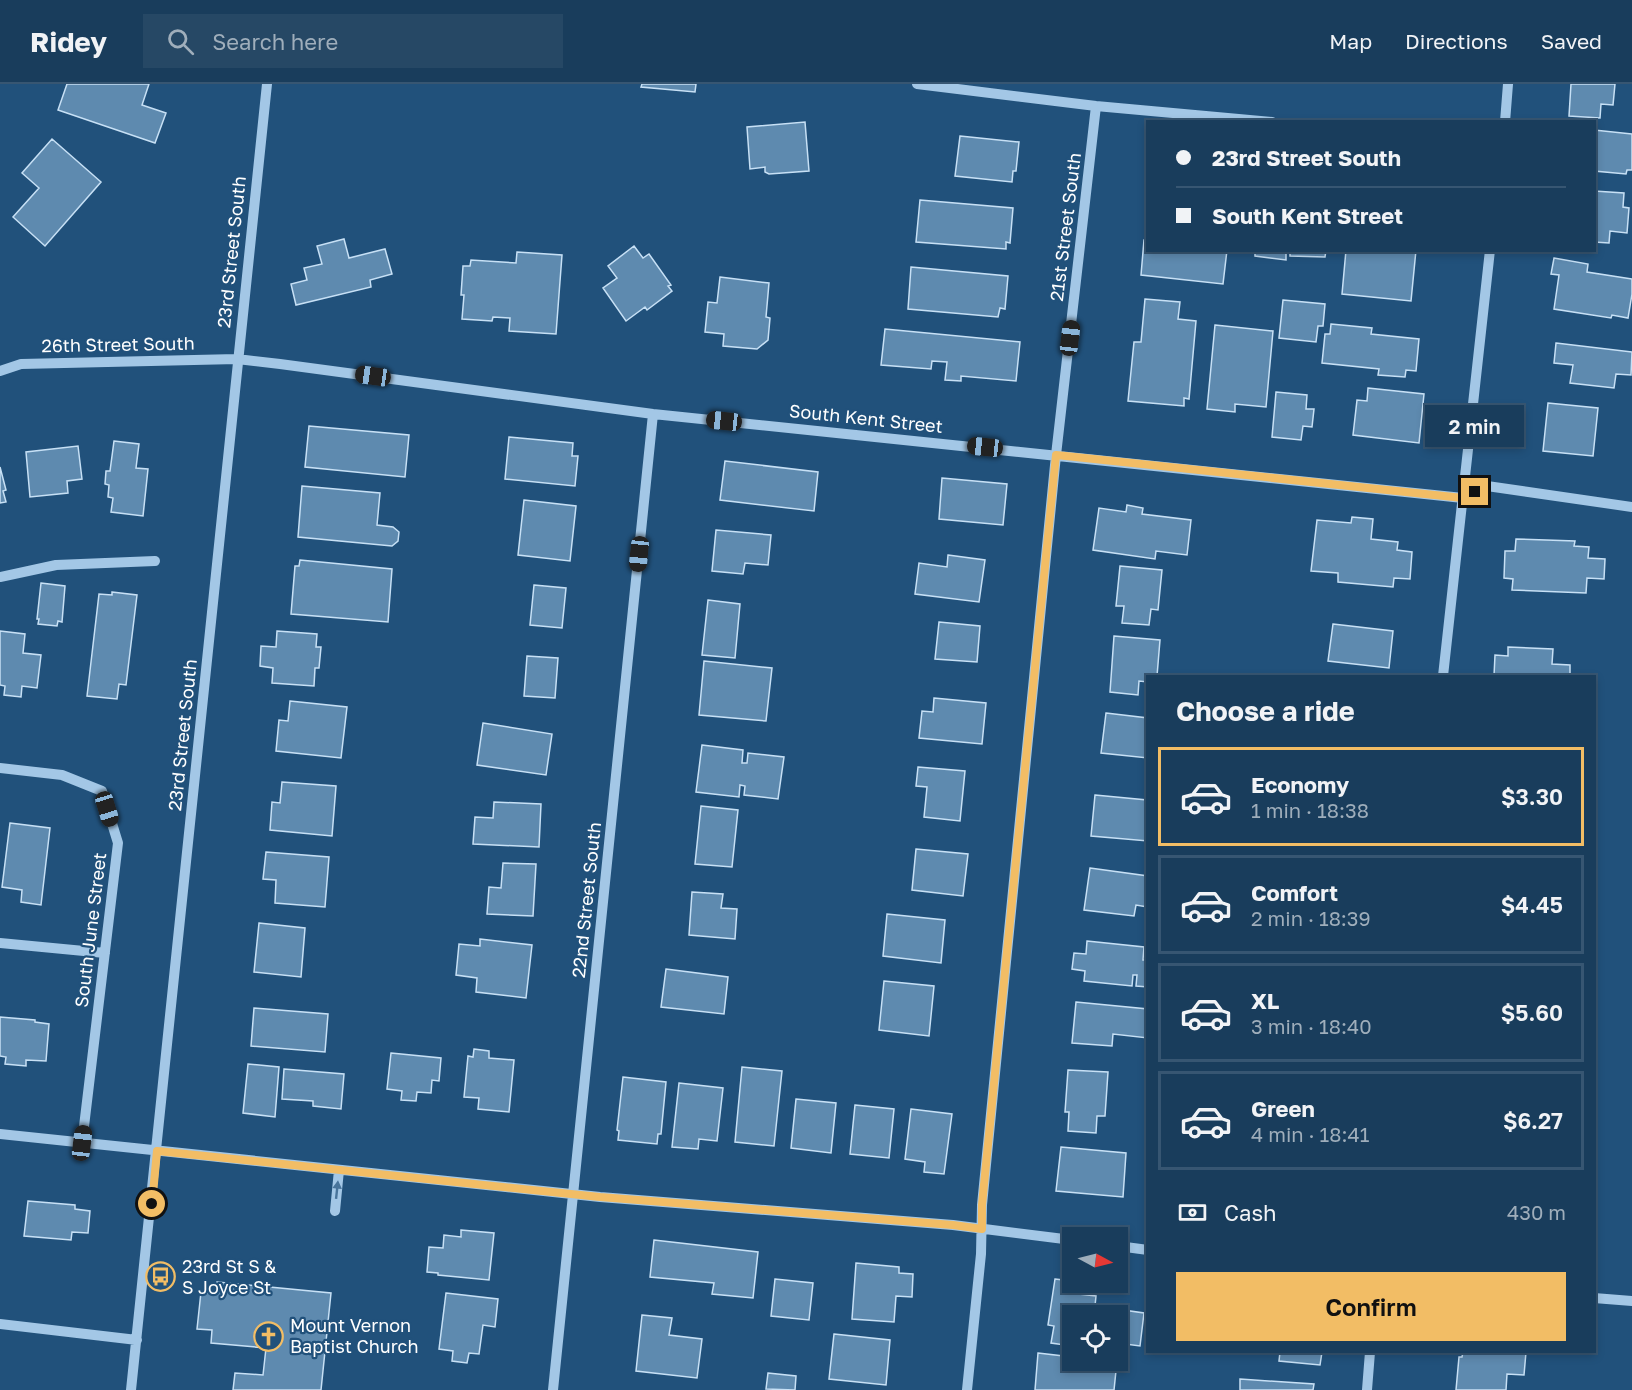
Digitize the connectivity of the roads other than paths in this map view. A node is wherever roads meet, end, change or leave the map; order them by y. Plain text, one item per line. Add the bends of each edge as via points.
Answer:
1 (267, 84) edge
2 (917, 84) edge
3 (1508, 84) edge
4 (1096, 106) junction
5 (1250, 120) edge
6 (1504, 120) edge
7 (1490, 252) edge
8 (237, 359) junction
9 (0, 371) edge
10 (653, 414) junction
11 (1056, 455) junction
12 (1463, 498) junction
13 (1632, 507) edge
14 (155, 561) dead end
15 (0, 577) edge
16 (1443, 675) edge
17 (0, 768) edge
18 (0, 943) edge
19 (105, 953) junction
20 (0, 1134) edge
21 (82, 1143) junction
22 (157, 1151) junction
23 (339, 1170) junction
24 (573, 1194) junction
25 (335, 1211) dead end
26 (982, 1229) junction
27 (1062, 1239) edge
28 (1128, 1247) edge
29 (1146, 1250) edge
30 (1596, 1298) edge
31 (1632, 1301) edge
32 (0, 1324) edge
33 (137, 1340) junction
34 (1370, 1353) edge
35 (131, 1390) edge
36 (553, 1390) edge
37 (967, 1390) edge
38 (1366, 1390) edge

1 - 8 street, 23rd Street South
2 - 4 street
3 - 6 street
4 - 5 street
4 - 11 street, 21st Street South
7 - 12 street
8 - 9 street, 26th Street South via 21,364
8 - 10 street, South Kent Street
8 - 22 street, 23rd Street South
10 - 11 street, South Kent Street
10 - 24 street, 22nd Street South
11 - 12 street, South Kent Street
11 - 26 street, 21st Street South
12 - 13 street, South Kent Street via 1487,486
12 - 16 street
14 - 15 street via 56,565
17 - 19 street, South June Street via 62,775 102,792 118,843
18 - 19 street
19 - 21 street, South June Street
20 - 21 street
21 - 22 street
22 - 23 street
22 - 33 street, 23rd Street South
23 - 24 street
25 -> 23 street
24 - 26 street
24 - 36 street, 22nd Street South
26 - 27 street
26 - 37 street, 21st Street South
28 - 29 street
30 - 31 street
32 - 33 street
33 - 35 street, 23rd Street South
34 - 38 street

